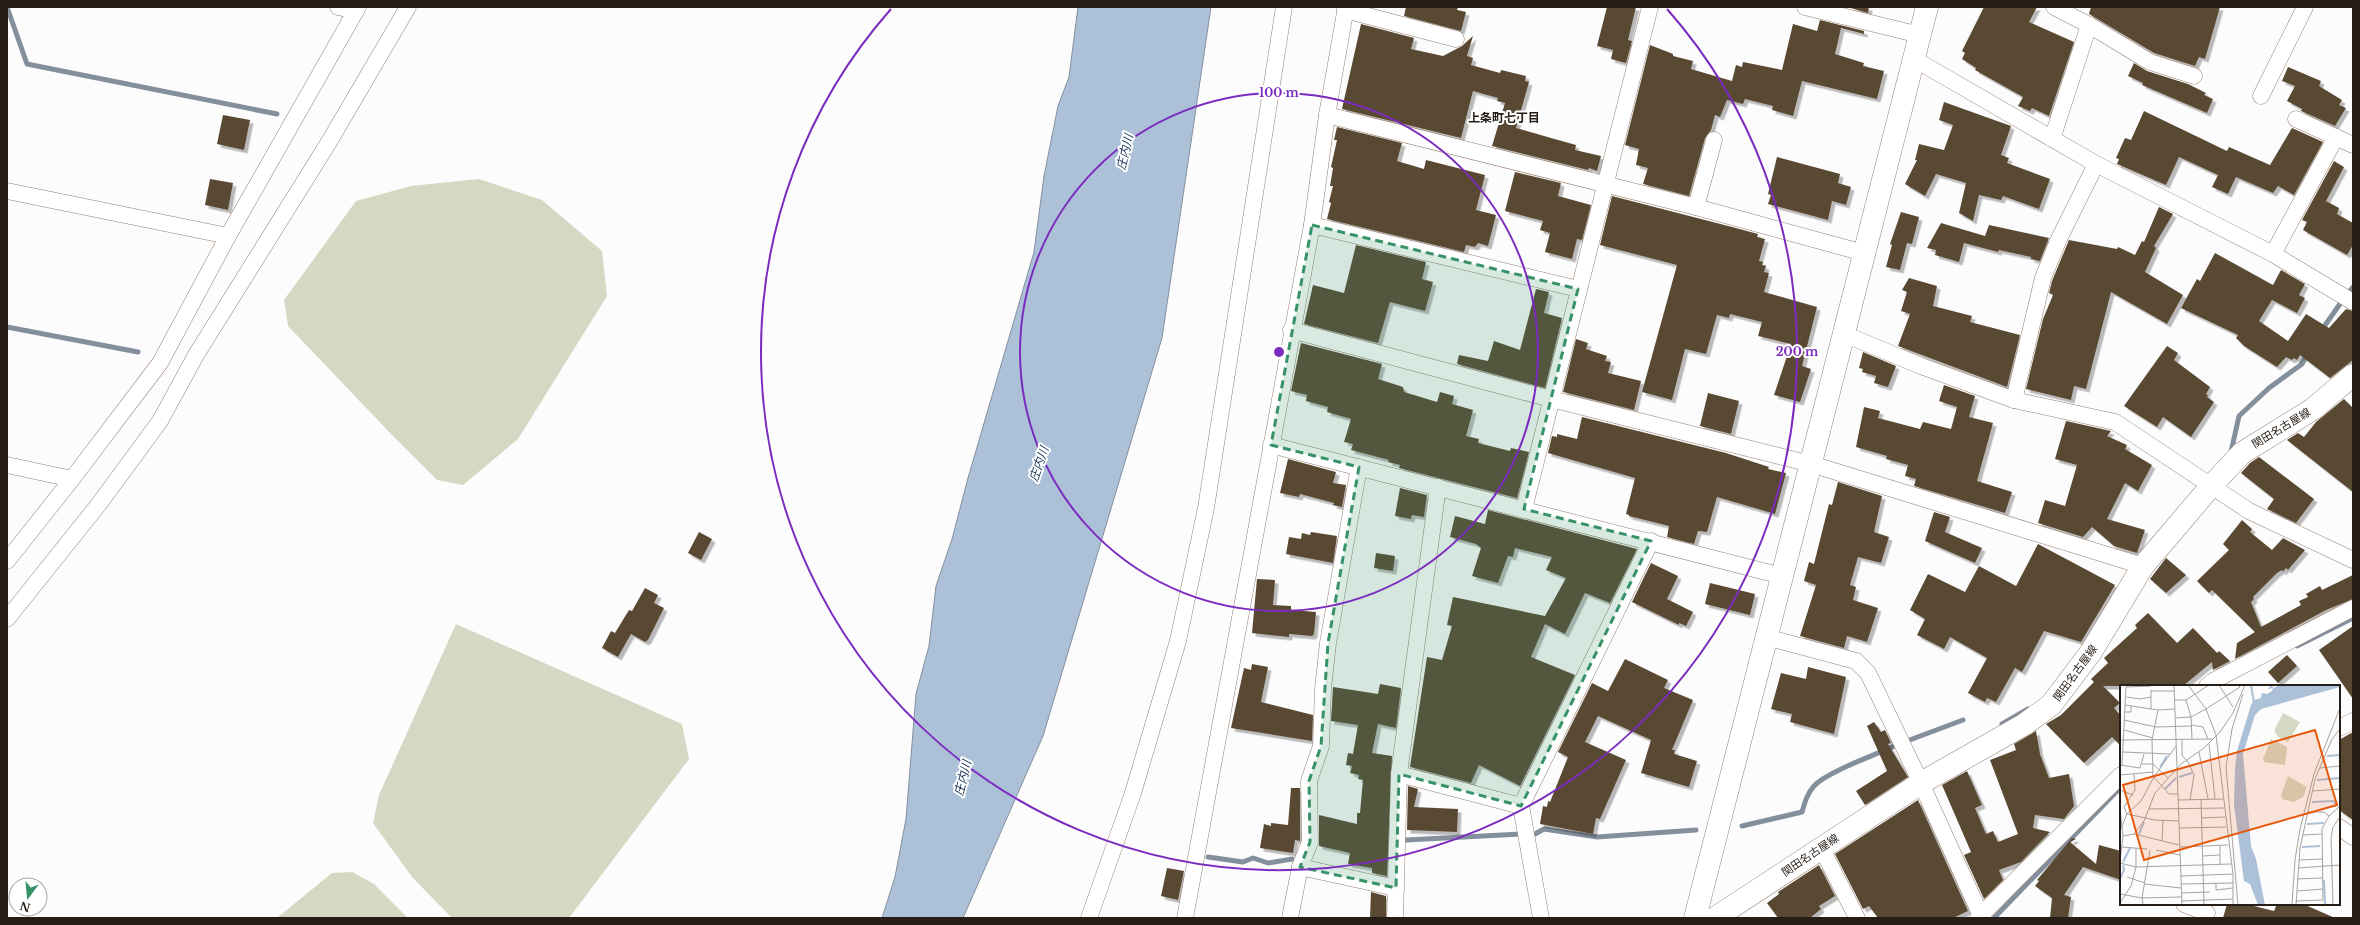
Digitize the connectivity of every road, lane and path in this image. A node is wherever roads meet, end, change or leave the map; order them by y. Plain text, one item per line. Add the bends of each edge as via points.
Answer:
1 (338, 7) edge
2 (408, 7) edge
3 (1284, 7) edge
4 (1650, 7) edge
5 (1805, 7) edge
6 (1927, 7) edge
7 (2054, 7) edge
8 (2305, 7) edge
9 (1346, 8) edge
10 (357, 9) edge
11 (2089, 25) junction
12 (1920, 35) junction
13 (1456, 39) dead end
14 (1914, 59) junction
15 (2194, 76) dead end
16 (2261, 96) dead end
17 (1327, 115) junction
18 (2296, 119) dead end
19 (2336, 137) junction
20 (2052, 139) junction
21 (1714, 140) dead end
22 (2353, 145) edge
23 (2096, 164) junction
24 (1606, 184) junction
25 (7, 191) edge
26 (1696, 207) junction
27 (1312, 225) junction
28 (228, 236) junction
29 (1864, 253) junction
30 (2273, 254) junction
31 (1578, 289) junction
32 (2353, 302) edge
33 (1291, 330) junction
34 (1844, 334) junction
35 (2351, 380) edge
36 (1551, 399) junction
37 (2014, 400) junction
38 (1271, 445) junction
39 (1811, 464) junction
40 (7, 466) edge
41 (1359, 467) junction
42 (72, 479) junction
43 (2211, 486) junction
44 (1438, 487) junction
45 (1524, 509) junction
46 (1651, 541) junction
47 (2353, 560) edge
48 (7, 561) edge
49 (2143, 566) junction
50 (1782, 576) junction
51 (2353, 608) edge
52 (7, 619) edge
53 (1766, 637) junction
54 (2208, 685) edge
55 (2353, 721) edge
56 (2340, 728) edge
57 (1399, 774) junction
58 (2120, 776) edge
59 (1921, 783) junction
60 (1522, 806) junction
61 (2340, 828) edge
62 (2353, 837) edge
63 (1821, 847) junction
64 (1300, 867) junction
65 (1396, 888) junction
66 (2187, 905) edge
67 (2208, 912) edge
68 (1981, 917) edge
69 (1089, 918) edge
70 (1185, 918) edge
71 (1290, 918) edge
72 (1395, 918) edge
73 (1542, 918) edge
74 (1695, 918) edge
75 (1715, 918) edge
76 (1857, 918) edge

1 - 10 street
2 - 52 street via 329,142 196,355 160,421 100,504
3 - 69 street via 1206,508 1178,641 1133,793
4 - 24 street
5 - 12 street
6 - 12 street
7 - 11 street
8 - 16 street
9 - 13 street
9 - 17 street
10 - 28 street
11 - 15 street via 2150,62
11 - 20 street
12 - 14 street
14 - 20 street
14 - 29 street
17 - 24 street
17 - 27 street
18 - 19 street
19 - 22 street
19 - 30 street
20 - 23 street
21 - 26 street
23 - 30 street
23 - 37 street via 2043,278
24 - 26 street
24 - 31 street
25 - 28 street
26 - 29 street
27 - 31 street
27 - 33 street
28 - 42 street via 160,363
29 - 34 street
30 - 32 street
31 - 36 street
33 - 36 street
33 - 38 street
34 - 37 street
34 - 39 street
35 - 43 street, 関田名古屋線 via 2313,409 2242,453
36 - 39 street
36 - 45 street
37 - 43 street via 2115,422
38 - 41 street
38 - 70 street
39 - 49 street
39 - 50 street
40 - 42 street
41 - 44 street
41 - 64 street via 1328,643 1321,746 1309,781 1310,842
42 - 48 street
43 - 47 street via 2249,511
43 - 49 street, 関田名古屋線
44 - 45 street
44 - 57 street
45 - 46 street
46 - 50 street
46 - 60 street
49 - 59 street, 関田名古屋線 via 2091,652 2051,705 2025,724
50 - 53 street
51 - 54 street
53 - 59 street via 1856,661 1868,673
53 - 74 street
55 - 56 street
57 - 60 street
57 - 65 street
58 - 68 street
59 - 63 street, 関田名古屋線
59 - 68 street
60 - 73 street
61 - 62 street
63 - 75 street, 関田名古屋線
63 - 76 street
64 - 65 street
64 - 71 street
65 - 72 street
66 - 67 street

